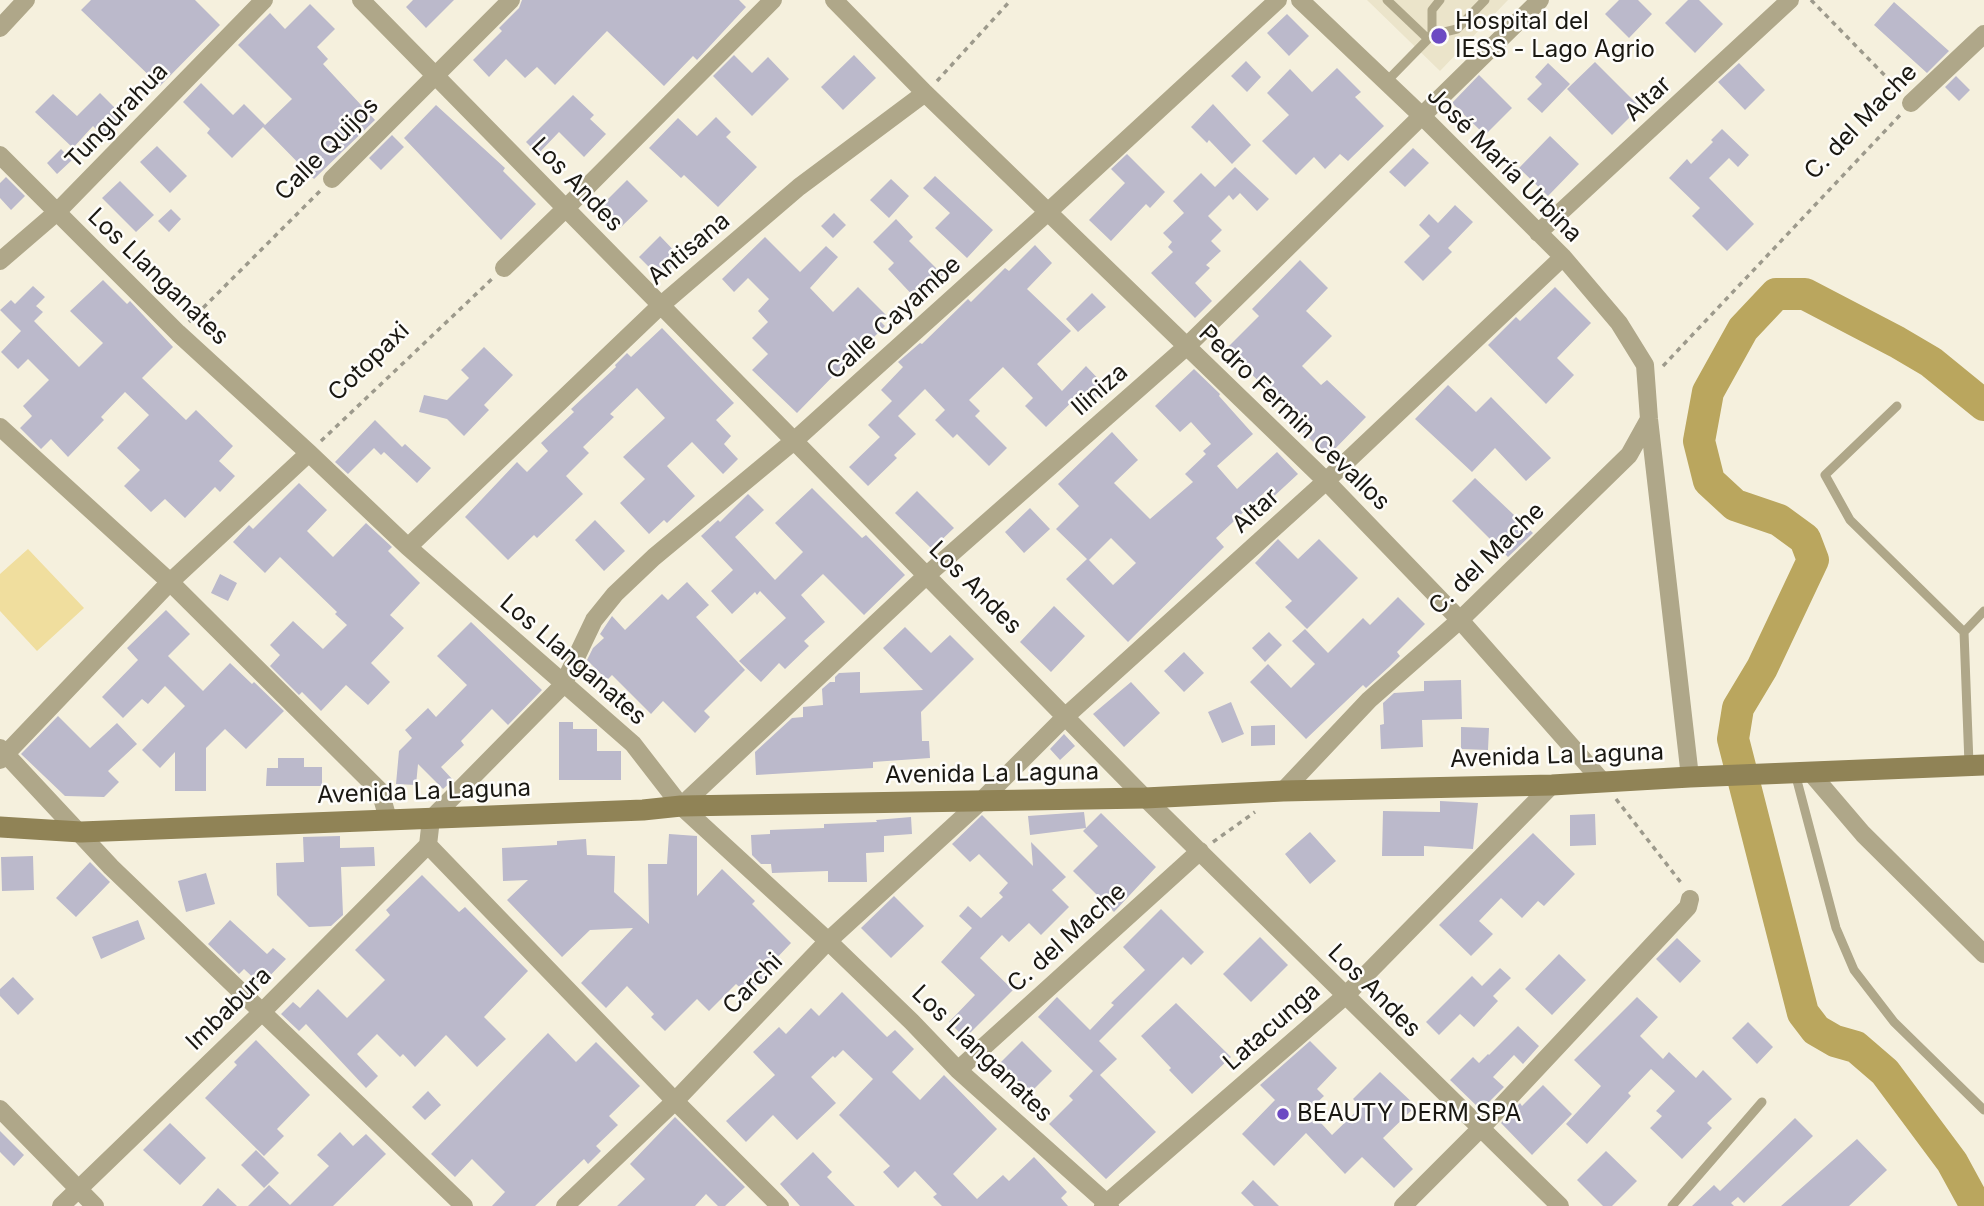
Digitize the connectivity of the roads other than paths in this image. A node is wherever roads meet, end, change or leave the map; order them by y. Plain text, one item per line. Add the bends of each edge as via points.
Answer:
1 (26, 0) edge
2 (264, 0) edge
3 (361, 0) edge
4 (511, 0) edge
5 (773, 0) edge
6 (834, 0) edge
7 (1278, 0) edge
8 (1300, 0) edge
9 (1387, 0) edge
10 (1440, 0) edge
11 (1485, 0) edge
12 (1540, 0) edge
13 (1790, 0) edge
14 (0, 27) edge
15 (1984, 34) edge
16 (1430, 37) junction
17 (435, 75) junction
18 (1386, 82) junction
19 (925, 93) junction
20 (1911, 103) road end
21 (1423, 117) junction
22 (0, 155) edge
23 (331, 179) road end
24 (566, 208) junction
25 (1049, 211) junction
26 (57, 212) junction
27 (1538, 233) junction
28 (1563, 257) junction
29 (0, 261) edge
30 (504, 268) road end
31 (660, 306) junction
32 (1186, 347) junction
33 (1897, 406) dead end
34 (1648, 419) junction
35 (0, 428) edge
36 (795, 440) junction
37 (309, 453) junction
38 (1326, 481) junction
39 (408, 547) junction
40 (927, 575) junction
41 (170, 582) junction
42 (1984, 611) edge
43 (1460, 620) junction
44 (1964, 632) junction
45 (563, 685) junction
46 (1066, 716) junction
47 (2, 753) edge
48 (1976, 765) edge
49 (1794, 773) junction
50 (1690, 777) junction
51 (1602, 781) junction
52 (1552, 785) junction
53 (1283, 791) junction
54 (1146, 798) junction
55 (981, 800) junction
56 (681, 806) junction
57 (388, 819) junction
58 (431, 819) junction
59 (0, 827) edge
60 (80, 832) junction
61 (428, 845) junction
62 (1200, 851) junction
63 (1690, 899) road end
64 (828, 941) junction
65 (1984, 954) edge
66 (1345, 996) junction
67 (261, 1013) junction
68 (958, 1070) junction
69 (675, 1101) junction
70 (1762, 1102) dead end
71 (0, 1109) edge
72 (1984, 1110) edge
73 (1480, 1129) junction
74 (77, 1189) junction
75 (1107, 1205) edge
76 (61, 1206) edge
77 (96, 1206) edge
78 (464, 1206) edge
79 (565, 1206) edge
80 (780, 1206) edge
81 (1403, 1206) edge
82 (1560, 1206) edge
83 (1672, 1206) edge

1 - 14 street
2 - 26 street, Tungurahua
3 - 17 street, Los Andes
4 - 17 street, Calle Quijos
5 - 24 street
6 - 19 street, Pedro Fermin Cevallos
7 - 25 street, Calle Cayambe
8 - 18 street, José María Urbina
9 - 16 lane
10 - 16 lane via 1432,10
11 - 16 lane via 1457,29
12 - 21 street, Iliniza
13 - 27 street, Altar
15 - 20 street, C. del Mache
16 - 18 lane
17 - 23 street, Calle Quijos
17 - 24 street, Los Andes
18 - 21 street, José María Urbina
19 - 25 street, Pedro Fermin Cevallos
19 - 31 street, Antisana via 799,187
21 - 27 street, José María Urbina
21 - 32 street, Iliniza
22 - 26 street, Los Llanganates
24 - 30 street
24 - 31 street, Los Andes
25 - 32 street, Pedro Fermin Cevallos
25 - 36 street, Calle Cayambe
26 - 29 street, Tungurahua
26 - 37 street, Los Llanganates via 178,333
27 - 28 street, José María Urbina
28 - 34 street, José María Urbina via 1619,323 1645,365
28 - 38 street, Altar
31 - 36 street, Los Andes
31 - 39 street, Antisana
32 - 38 street, Pedro Fermin Cevallos
32 - 40 street, Iliniza
33 - 44 lane via 1825,475 1850,520
34 - 43 street, C. del Mache via 1629,455
34 - 50 street
35 - 41 street
36 - 40 street, Los Andes
36 - 45 street, Calle Cayambe via 615,594 594,620
37 - 39 street, Los Llanganates
37 - 41 street
38 - 43 street, Pedro Fermin Cevallos
38 - 46 street, Altar
39 - 45 street, Los Llanganates
40 - 46 street, Los Andes
40 - 56 street, Iliniza
41 - 47 street
41 - 57 street via 380,791
42 - 44 lane
43 - 51 street, Pedro Fermin Cevallos
43 - 53 street, C. del Mache via 1369,700
44 - 48 lane
45 - 56 street, Los Llanganates via 633,744
45 - 58 street, Calle Cayambe
46 - 54 street, Los Andes
46 - 55 street, Altar
47 - 60 street
48 - 49 street, Avenida La Laguna
49 - 50 street, Avenida La Laguna
49 - 65 street
49 - 72 lane via 1836,929 1854,970 1894,1022
50 - 51 street, Avenida La Laguna
51 - 52 street, Avenida La Laguna
52 - 53 street, Avenida La Laguna
52 - 66 street, Latacunga
53 - 54 street, Avenida La Laguna
54 - 55 street, Avenida La Laguna
54 - 62 street, Los Andes
55 - 56 street, Avenida La Laguna
55 - 64 street, Carchi
56 - 58 street, Avenida La Laguna
56 - 64 street, Los Llanganates
57 - 58 street, Avenida La Laguna
57 - 60 street, Avenida La Laguna
58 - 61 street
59 - 60 street, Avenida La Laguna
60 - 67 street
61 - 67 street, Imbabura
61 - 69 street
62 - 66 street, Los Andes
62 - 68 street, C. del Mache
63 - 73 street via 1688,907
64 - 68 street, Los Llanganates
64 - 69 street, Carchi
66 - 73 street, Los Andes
66 - 75 street, Latacunga
67 - 74 street, Imbabura
67 - 78 street
68 - 75 street, Los Llanganates
69 - 79 street, Carchi
69 - 80 street
70 - 83 lane
71 - 74 street
73 - 81 street
73 - 82 street, Los Andes
74 - 76 street, Imbabura
74 - 77 street

